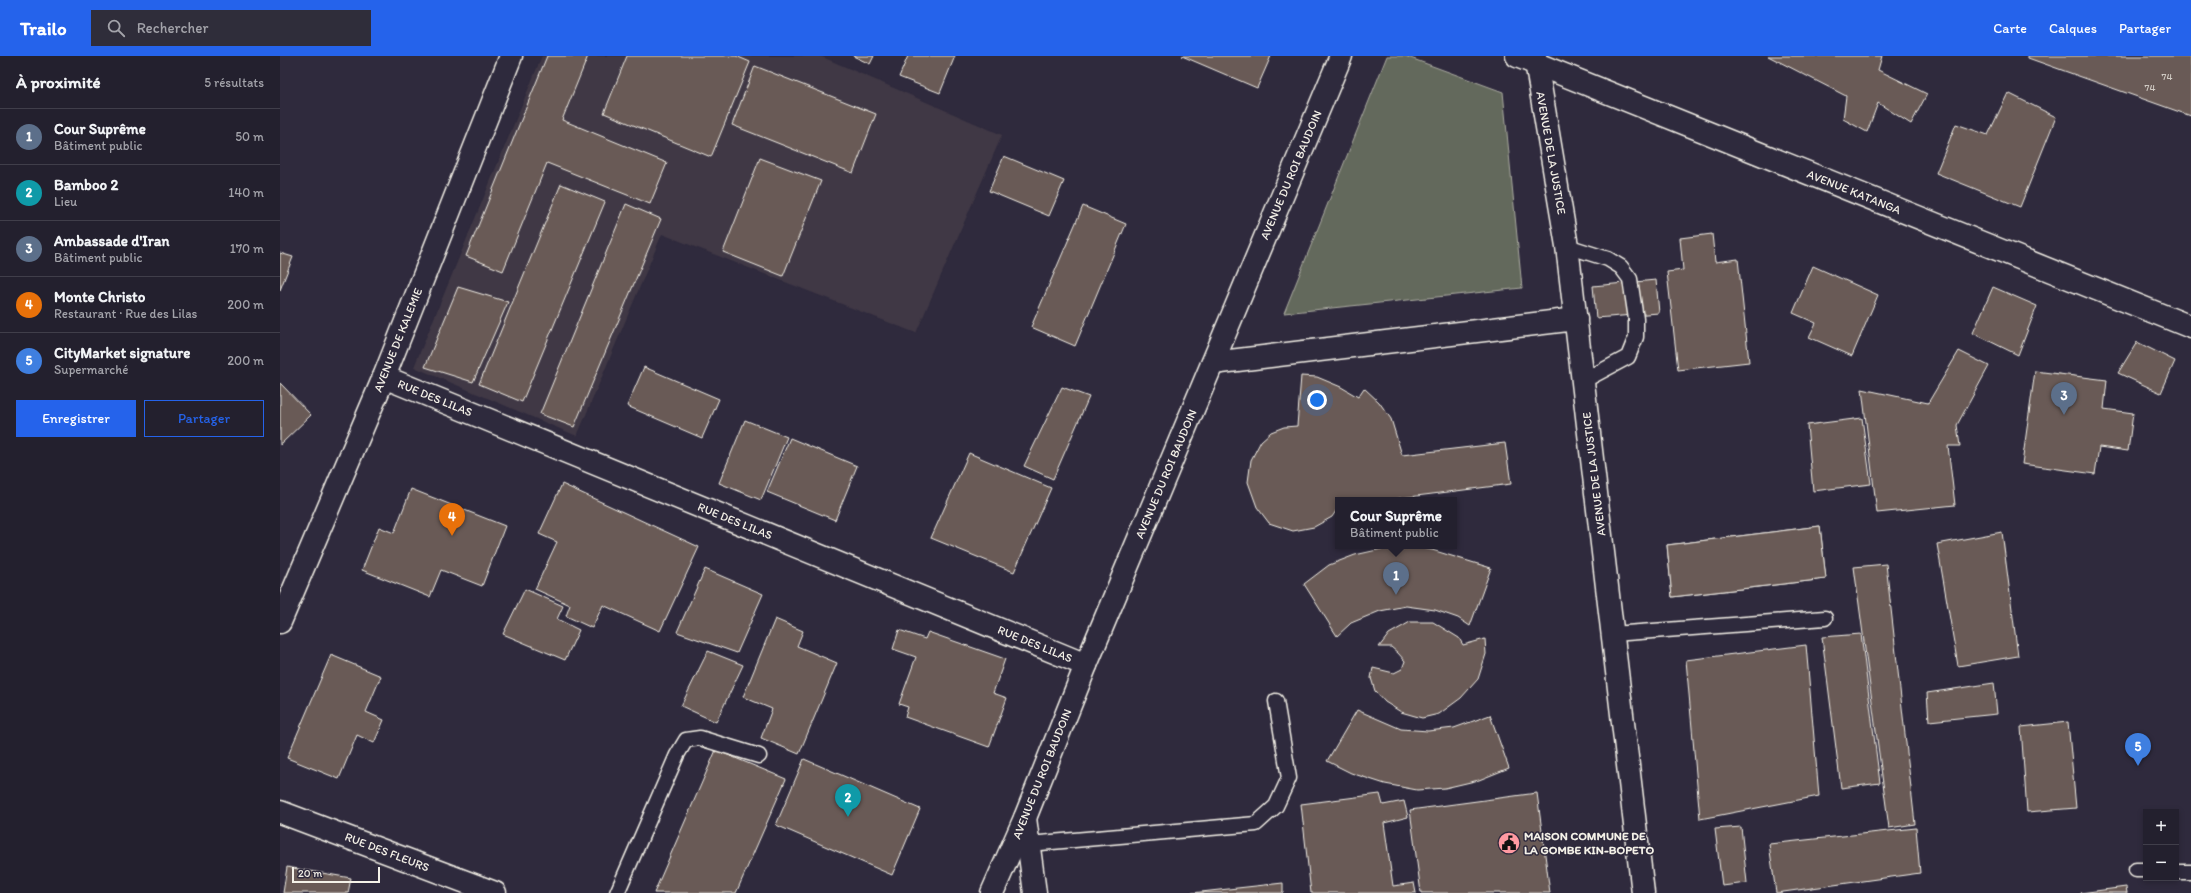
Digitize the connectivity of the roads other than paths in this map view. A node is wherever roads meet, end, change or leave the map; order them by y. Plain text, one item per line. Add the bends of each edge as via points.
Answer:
1 (511, 56) edge
2 (1341, 56) edge
3 (1529, 59) edge
4 (1567, 246) junction
5 (1576, 320) junction
6 (2191, 327) edge
7 (1213, 363) junction
8 (384, 377) junction
9 (1583, 381) junction
10 (1825, 618) dead end
11 (280, 622) edge
12 (1613, 634) junction
13 (1086, 665) junction
14 (1276, 702) dead end
15 (759, 756) dead end
16 (280, 812) edge
17 (1025, 818) junction
18 (1029, 844) junction
19 (2179, 872) edge
20 (2191, 872) edge
21 (495, 893) edge
22 (617, 893) edge
23 (992, 893) edge
24 (1036, 893) edge
25 (1643, 893) edge

1 - 8 street, AVENUE DE KALEMIE
2 - 7 street, AVENUE DU ROI BAUDOIN
3 - 4 street, AVENUE DE LA JUSTICE
3 - 6 street, AVENUE KATANGA
4 - 5 street, AVENUE DE LA JUSTICE
4 - 9 lane via 1608,259 1621,267 1630,279 1636,319 1636,337 1628,357
5 - 7 street
5 - 9 street, AVENUE DE LA JUSTICE
7 - 13 street, AVENUE DU ROI BAUDOIN
8 - 11 street, AVENUE DE KALEMIE
8 - 13 street, RUE DES LILAS
9 - 12 street, AVENUE DE LA JUSTICE
10 - 12 lane
12 - 25 street, AVENUE DE LA JUSTICE
13 - 17 street, AVENUE DU ROI BAUDOIN
14 - 18 lane via 1290,778 1276,806 1256,824
15 - 22 lane via 700,738 686,740 677,755
16 - 21 street, RUE DES FLEURS
17 - 18 street
17 - 23 street, AVENUE DU ROI BAUDOIN
18 - 24 street
19 - 20 lane

